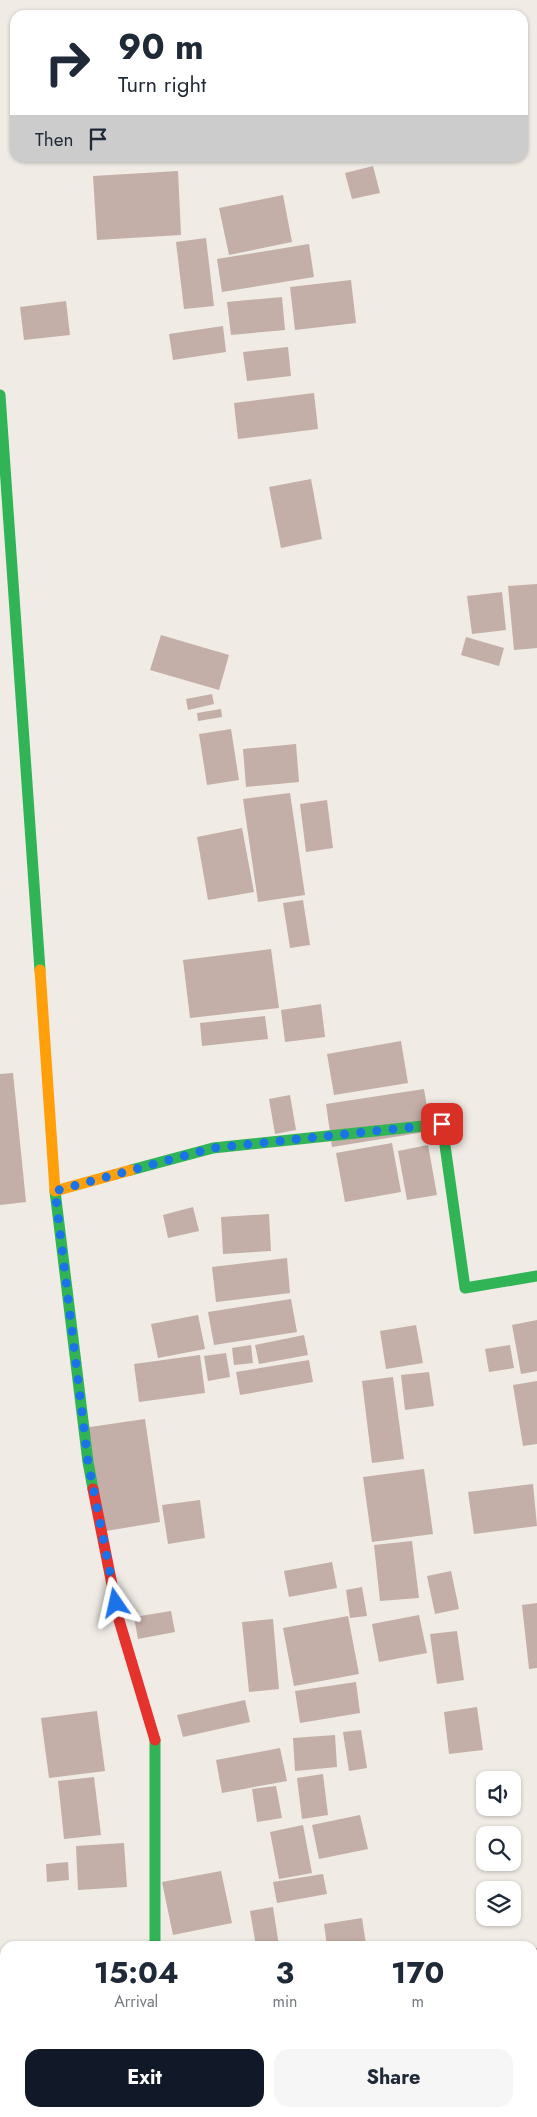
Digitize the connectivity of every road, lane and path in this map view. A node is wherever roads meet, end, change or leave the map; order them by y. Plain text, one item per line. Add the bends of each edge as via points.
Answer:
1 (0, 395) edge
2 (55, 1191) junction
3 (537, 1276) edge
4 (154, 1941) edge

1 - 2 street
2 - 3 street via 213,1148 442,1124 465,1288
2 - 4 street via 88,1462 119,1620 156,1741

